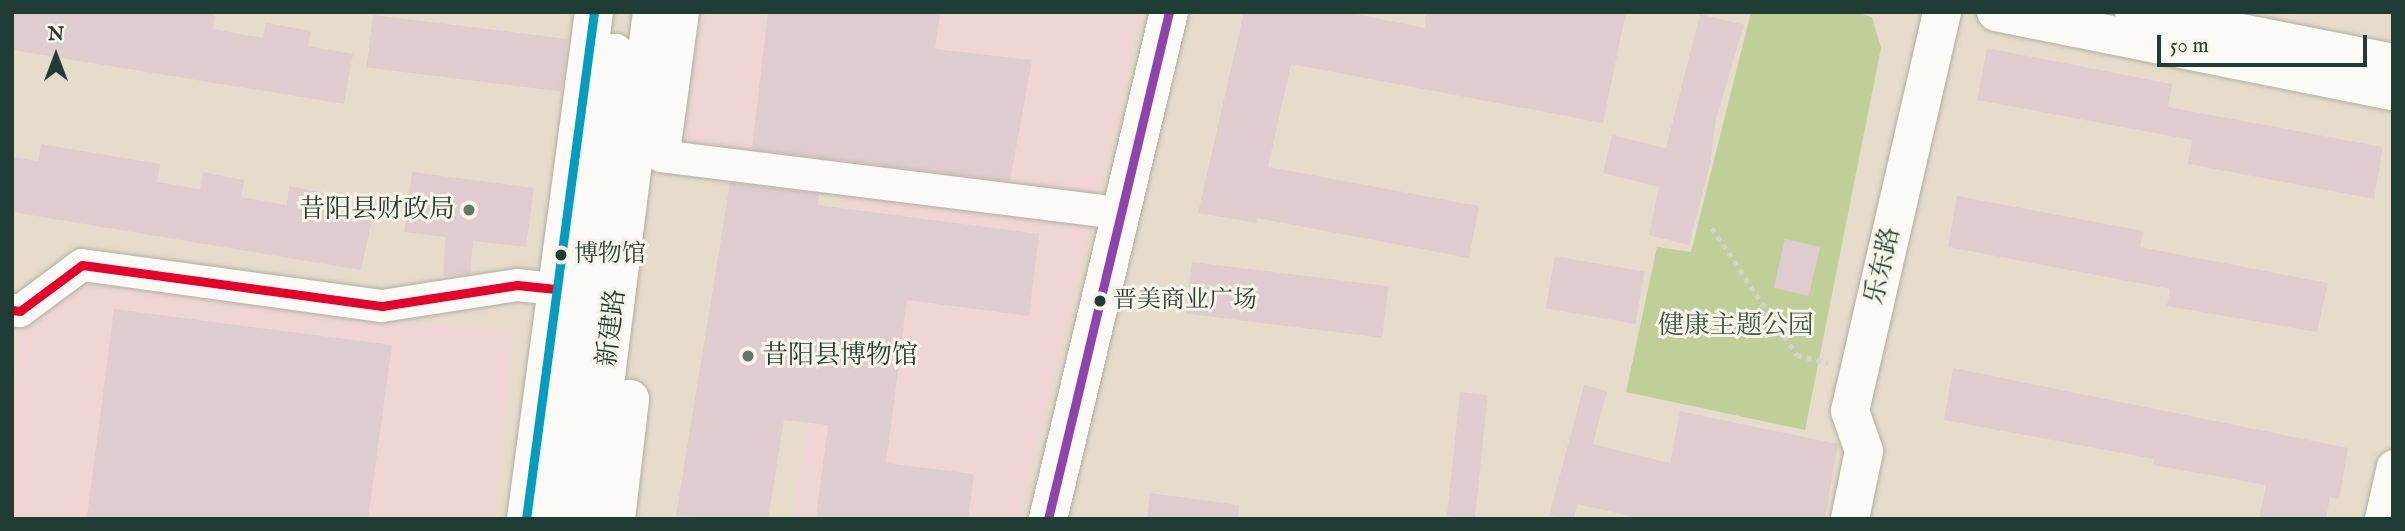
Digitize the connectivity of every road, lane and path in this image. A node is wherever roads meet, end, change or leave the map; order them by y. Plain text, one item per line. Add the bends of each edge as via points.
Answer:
1 (594, 12) edge
2 (620, 12) edge
3 (652, 12) edge
4 (680, 12) edge
5 (1169, 12) edge
6 (1942, 12) edge
7 (1996, 12) edge
8 (2134, 12) edge
9 (2393, 63) edge
10 (2393, 91) edge
11 (661, 156) junction
12 (1121, 214) junction
13 (1712, 228) dead end
14 (556, 289) junction
15 (12, 310) edge
16 (1859, 370) junction
17 (2393, 466) edge
18 (526, 519) edge
19 (556, 519) edge
20 (588, 519) edge
21 (616, 519) edge
22 (1048, 519) edge
23 (1850, 519) edge
24 (2381, 519) edge

1 - 14 main road
2 - 19 main road, 新建路
3 - 20 main road, 新建路
4 - 11 main road
5 - 12 main road
6 - 16 main road, 乐东路
7 - 10 main road
8 - 9 main road
11 - 12 street
11 - 21 main road
12 - 22 main road
13 - 16 path via 1797,355
14 - 15 street via 517,285 382,306 82,265 20,311
14 - 18 main road
16 - 23 main road, 乐东路 via 1850,411 1864,451
17 - 24 street

